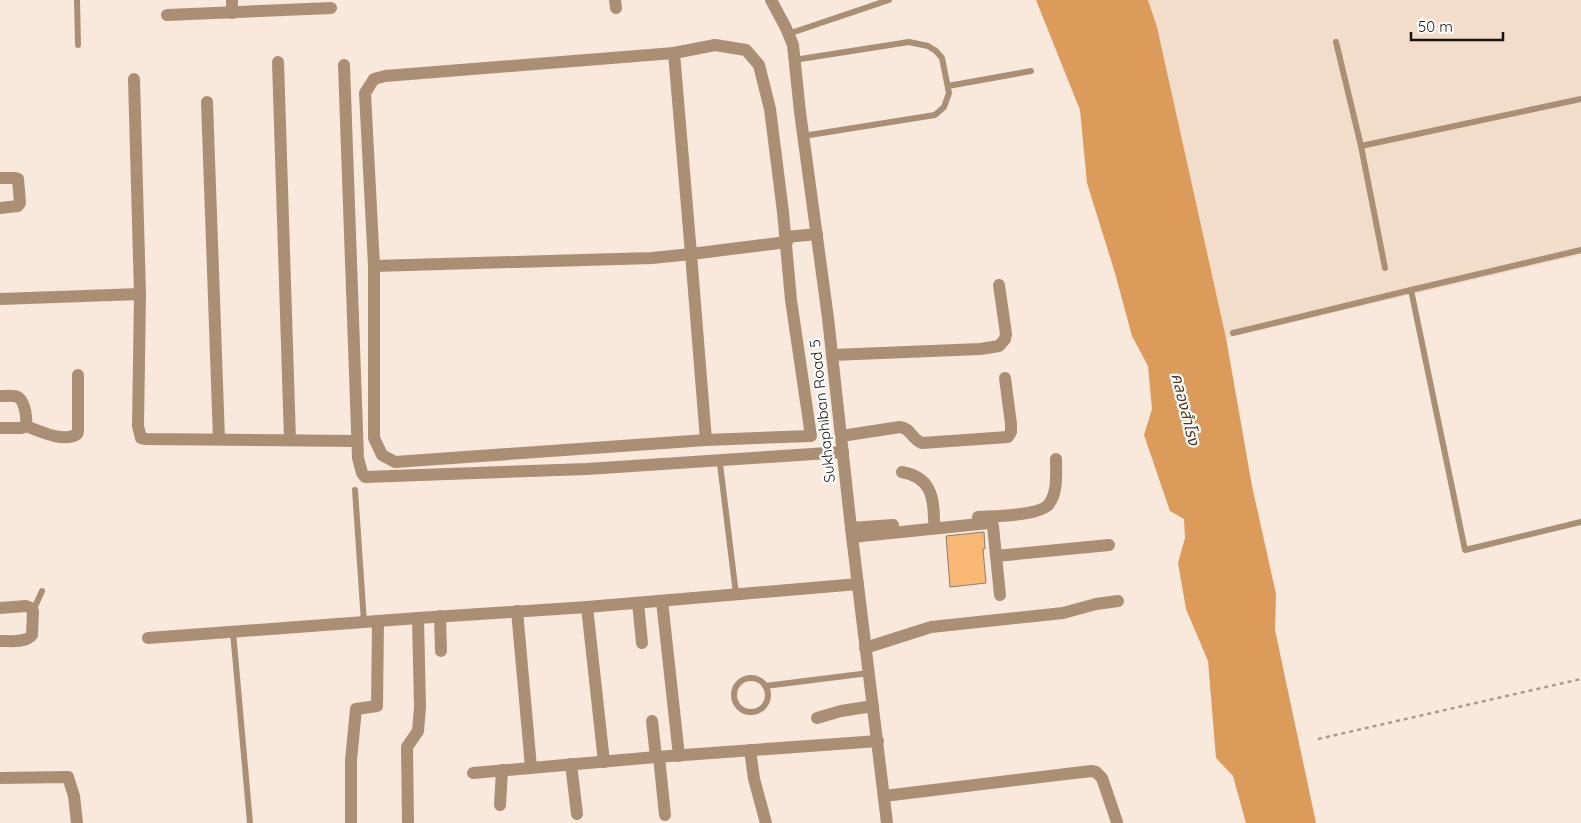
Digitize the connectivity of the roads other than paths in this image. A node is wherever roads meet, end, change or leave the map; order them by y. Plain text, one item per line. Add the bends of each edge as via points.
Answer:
1 (77, 0) edge
2 (232, 0) edge
3 (771, 0) edge
4 (889, 0) edge
5 (331, 8) dead end
6 (232, 13) junction
7 (167, 15) dead end
8 (788, 34) junction
9 (1336, 42) dead end
10 (78, 45) dead end
11 (674, 52) junction
12 (794, 60) junction
13 (278, 62) dead end
14 (344, 65) dead end
15 (1032, 71) dead end
16 (134, 79) dead end
17 (948, 86) junction
18 (1581, 99) edge
19 (207, 102) dead end
20 (803, 136) junction
21 (1361, 146) junction
22 (0, 178) edge
23 (0, 208) edge
24 (816, 234) junction
25 (786, 240) junction
26 (1581, 250) edge
27 (691, 254) junction
28 (374, 266) junction
29 (1385, 268) dead end
30 (999, 285) dead end
31 (1410, 290) junction
32 (140, 294) junction
33 (0, 299) edge
34 (1233, 333) dead end
35 (832, 355) junction
36 (78, 375) dead end
37 (1005, 378) dead end
38 (0, 396) edge
39 (26, 426) junction
40 (0, 428) edge
41 (841, 436) junction
42 (219, 439) junction
43 (290, 440) junction
44 (706, 440) junction
45 (357, 441) junction
46 (842, 452) junction
47 (1056, 459) dead end
48 (720, 464) dead end
49 (902, 472) dead end
50 (356, 490) dead end
51 (934, 521) junction
52 (1581, 522) edge
53 (851, 533) junction
54 (1109, 545) dead end
55 (996, 556) junction
56 (858, 584) junction
57 (42, 591) dead end
58 (736, 594) junction
59 (1000, 595) dead end
60 (662, 600) junction
61 (1118, 601) dead end
62 (638, 603) junction
63 (587, 607) junction
64 (0, 608) edge
65 (32, 611) junction
66 (517, 611) junction
67 (440, 616) junction
68 (418, 618) junction
69 (378, 621) junction
70 (364, 622) junction
71 (233, 632) junction
72 (148, 638) dead end
73 (0, 641) edge
74 (642, 643) dead end
75 (866, 648) junction
76 (441, 651) dead end
77 (869, 673) junction
78 (765, 686) junction
79 (873, 706) junction
80 (817, 718) dead end
81 (652, 721) dead end
82 (878, 741) junction
83 (750, 750) junction
84 (679, 756) junction
85 (657, 757) junction
86 (604, 762) junction
87 (571, 764) junction
88 (531, 767) junction
89 (502, 770) junction
90 (473, 773) dead end
91 (0, 778) edge
92 (884, 796) junction
93 (500, 805) dead end
94 (577, 814) dead end
95 (665, 815) dead end
96 (1117, 822) edge
97 (77, 823) edge
98 (250, 823) edge
99 (351, 823) edge
100 (408, 823) edge
101 (766, 823) edge
102 (887, 823) edge

1 - 10 lane
2 - 6 street
3 - 8 street, Sukhaphiban Road 5
4 - 8 lane
5 - 6 street
6 - 7 street
8 - 12 street, Sukhaphiban Road 5
9 - 21 lane
11 - 25 street via 715,44 746,50 759,64 770,109
11 - 27 street
11 - 28 street via 374,79 365,93
12 - 17 lane via 909,42 936,51 942,58
12 - 20 street, Sukhaphiban Road 5
13 - 43 street
14 - 45 street
15 - 17 lane
16 - 32 street
17 - 20 lane via 944,107 935,115
18 - 21 lane
19 - 42 street
20 - 24 street, Sukhaphiban Road 5
21 - 29 lane
22 - 23 street via 18,179 20,203
24 - 25 street
24 - 35 street, Sukhaphiban Road 5
25 - 27 street
25 - 44 street via 791,300 811,436
26 - 31 lane
27 - 28 street via 652,258
27 - 44 street
28 - 44 street via 374,438 382,454 394,462
30 - 35 street via 1006,334 999,346
31 - 34 lane
31 - 52 lane via 1465,550
32 - 33 street
32 - 42 street via 138,426 141,438
35 - 41 street, Sukhaphiban Road 5
36 - 39 street via 77,434 51,436
37 - 41 street via 1011,424 1008,436 922,443 917,442 906,428 900,427
38 - 39 street via 21,398
39 - 40 street
41 - 46 street, Sukhaphiban Road 5
42 - 43 street
43 - 45 street
45 - 46 street via 362,473 369,478 587,469
46 - 53 street, Sukhaphiban Road 5
47 - 51 street via 1055,486 1046,508
48 - 58 lane
49 - 51 street via 923,480 932,497
50 - 70 lane
51 - 53 street
53 - 55 street via 992,524
53 - 56 street, Sukhaphiban Road 5
54 - 55 street
55 - 59 street
56 - 58 street
56 - 75 street, Sukhaphiban Road 5
57 - 65 lane
58 - 60 street
60 - 62 street
60 - 84 street
61 - 75 street via 1063,613 930,627
62 - 63 street
62 - 74 street
63 - 66 street
63 - 86 street
64 - 65 street via 26,606
65 - 73 street via 30,638
66 - 67 street
66 - 88 street
67 - 68 street
67 - 76 street
68 - 69 street
68 - 100 street via 420,707 418,731 407,747
69 - 70 street
69 - 99 street via 377,706 356,709 351,760
70 - 71 street
71 - 72 street
71 - 98 lane
75 - 77 street, Sukhaphiban Road 5
77 - 78 lane
77 - 79 street, Sukhaphiban Road 5
78 - 78 lane via 760,680 745,679 735,690 737,704 742,710 757,711 767,700
79 - 80 street
79 - 82 street, Sukhaphiban Road 5
81 - 85 street
82 - 83 street
82 - 92 street, Sukhaphiban Road 5
83 - 84 street
83 - 101 street
84 - 85 street
85 - 86 street
85 - 95 street
86 - 87 street
87 - 88 street
87 - 94 street
88 - 89 street
89 - 90 street
89 - 93 street
91 - 97 street via 68,777
92 - 96 street via 1091,771 1102,778
92 - 102 street, Sukhaphiban Road 5

